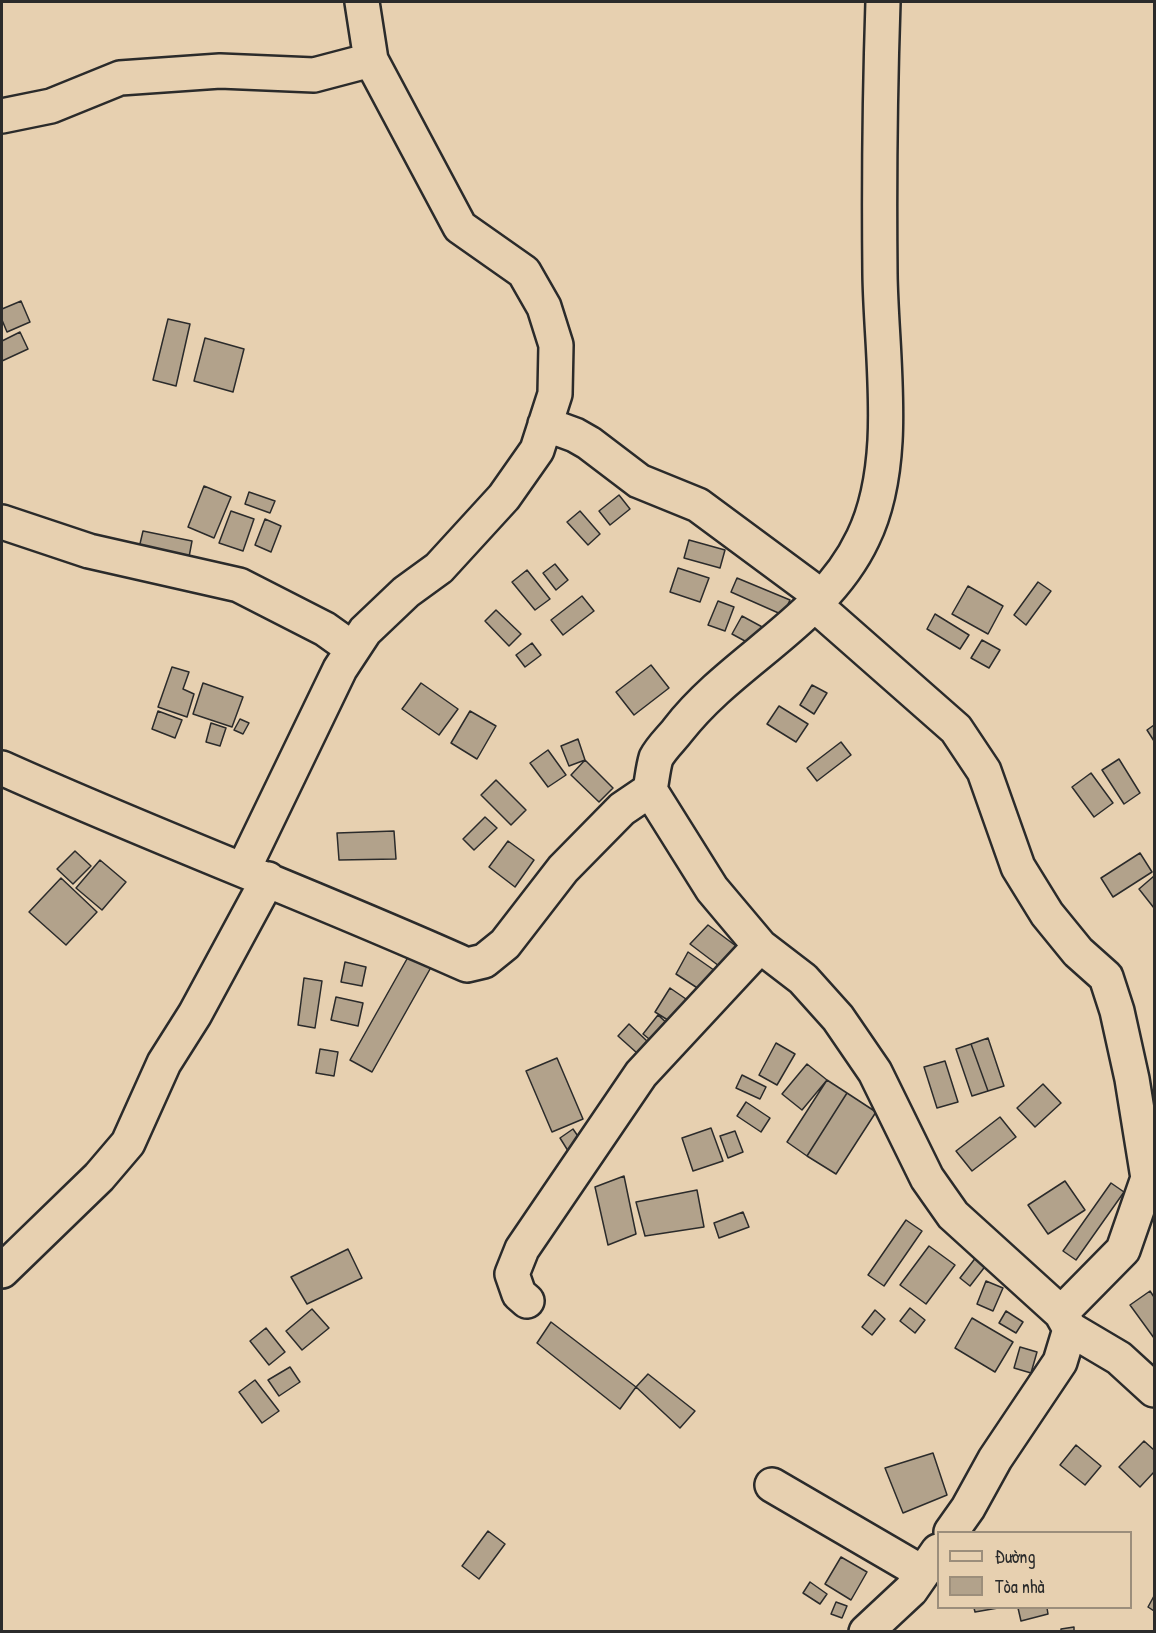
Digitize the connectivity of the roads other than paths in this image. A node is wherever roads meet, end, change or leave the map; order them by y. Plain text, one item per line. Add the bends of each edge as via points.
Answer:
1 (362, 2) edge
2 (883, 2) edge
3 (371, 60) junction
4 (2, 116) edge
5 (545, 424) junction
6 (2, 522) edge
7 (818, 600) junction
8 (353, 649) junction
9 (2, 768) edge
10 (650, 789) junction
11 (256, 875) junction
12 (760, 946) junction
13 (1151, 1174) edge
14 (2, 1271) edge
15 (526, 1301) dead end
16 (1065, 1321) junction
17 (1155, 1390) edge
18 (772, 1485) dead end
19 (952, 1531) edge
20 (931, 1562) edge
21 (866, 1632) edge

1 - 3 street
2 - 7 street via 879,147 883,451 877,498 863,538 838,578
3 - 4 street via 314,75 220,71 120,78 51,106
3 - 5 street via 460,228 525,272 544,307 556,345 555,394
5 - 7 street via 582,439 639,481 698,505
5 - 8 street via 537,450 504,497 439,568 406,592 365,631
6 - 8 street via 89,551 239,585 325,629
7 - 10 street via 712,692 684,722 657,758
7 - 13 street via 956,729 984,771 1024,876 1047,914 1078,952 1106,977 1117,1011
8 - 11 street via 340,669
9 - 11 street via 101,813
10 - 11 street via 622,809 563,869 505,944 484,961 467,965
10 - 12 street via 712,889
11 - 14 street via 216,975 164,1063 128,1143 99,1177
12 - 15 street via 641,1074 522,1249 512,1274
12 - 16 street via 803,979 838,1018 875,1072 927,1178 953,1215
13 - 16 street via 1123,1250
16 - 17 street via 1119,1358
16 - 19 street via 1060,1362 995,1458
18 - 20 street
20 - 21 street via 899,1603

